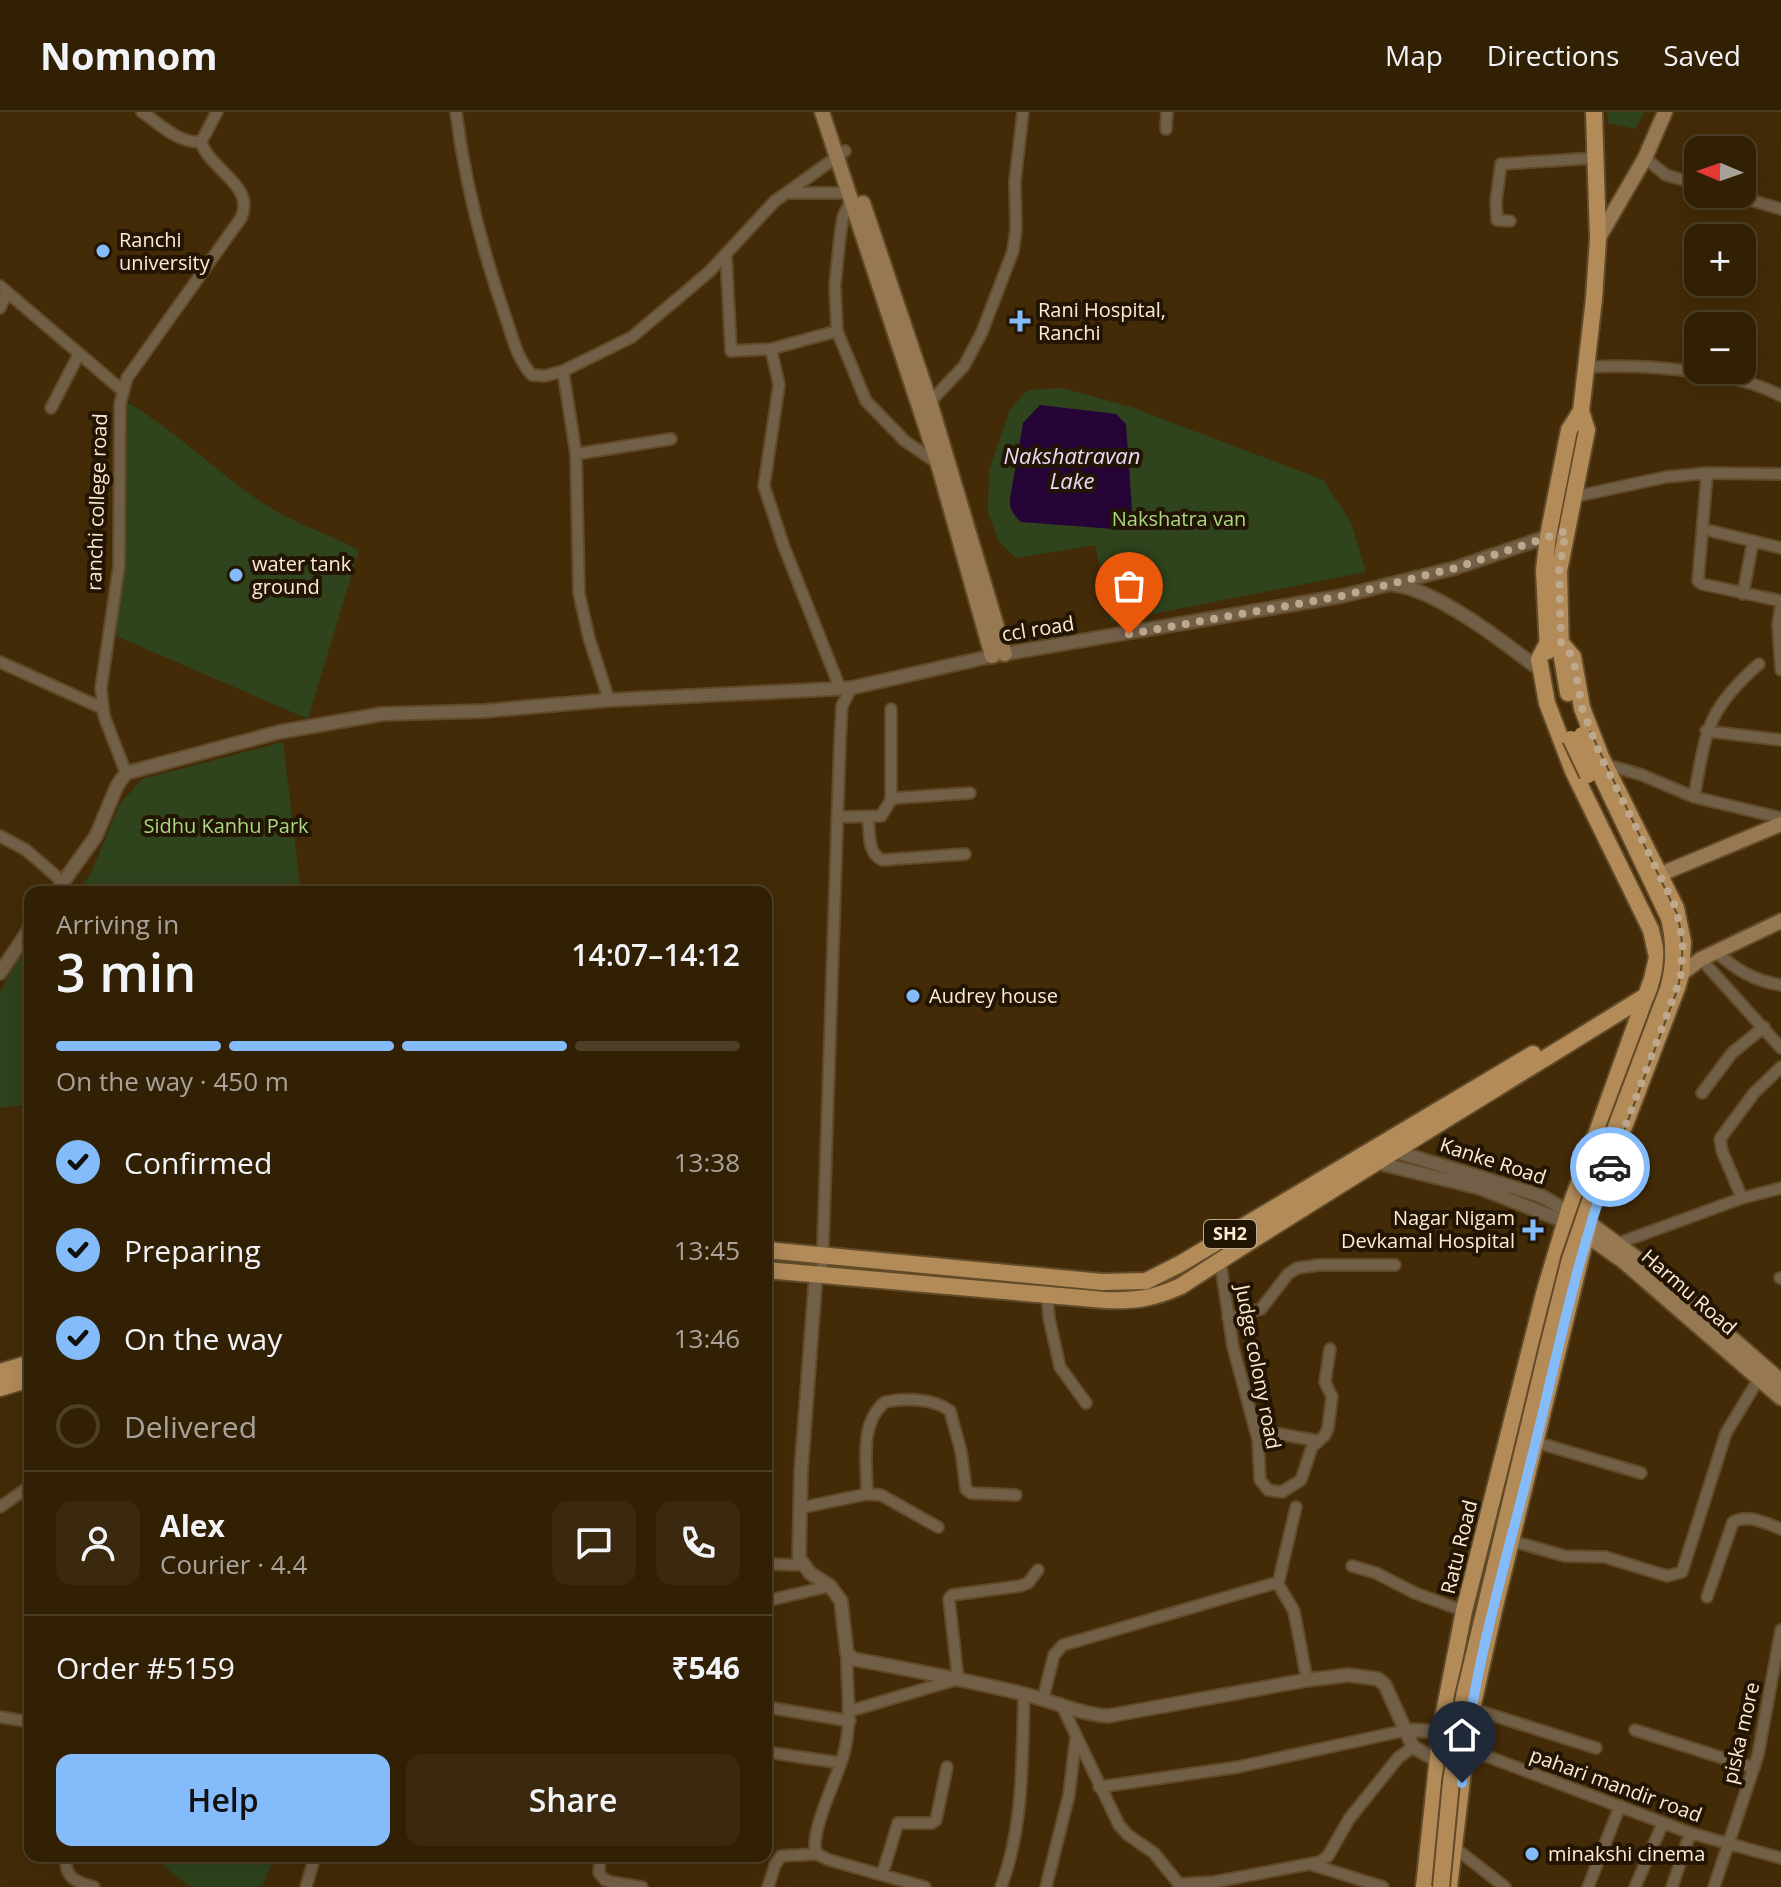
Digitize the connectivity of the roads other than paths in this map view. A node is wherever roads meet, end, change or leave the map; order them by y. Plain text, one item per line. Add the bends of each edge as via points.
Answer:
1 (142, 112) edge
2 (217, 112) edge
3 (456, 112) edge
4 (822, 112) edge
5 (832, 112) edge
6 (1023, 112) edge
7 (1167, 112) edge
8 (1594, 112) edge
9 (1665, 112) edge
10 (1166, 129) dead end
11 (201, 142) junction
12 (840, 153) junction
13 (1596, 158) junction
14 (1645, 158) junction
15 (1684, 180) edge
16 (786, 193) junction
17 (850, 196) junction
18 (1756, 202) edge
19 (1781, 209) edge
20 (1510, 221) dead end
21 (1598, 239) junction
22 (726, 254) junction
23 (4, 289) edge
24 (0, 308) edge
25 (837, 331) junction
26 (771, 349) junction
27 (79, 354) junction
28 (1587, 367) junction
29 (563, 371) junction
30 (123, 391) junction
31 (1781, 396) edge
32 (925, 403) junction
33 (51, 408) dead end
34 (1581, 411) junction
35 (671, 439) dead end
36 (576, 454) junction
37 (938, 464) junction
38 (1707, 473) junction
39 (1781, 474) edge
40 (1573, 497) junction
41 (1703, 529) junction
42 (1566, 531) junction
43 (1548, 536) junction
44 (1753, 541) junction
45 (1781, 548) edge
46 (1388, 584) junction
47 (1743, 594) junction
48 (1781, 603) edge
49 (1554, 643) junction
50 (998, 655) junction
51 (0, 662) edge
52 (1759, 664) dead end
53 (1540, 670) junction
54 (1781, 670) edge
55 (846, 688) junction
56 (609, 700) junction
57 (102, 708) junction
58 (891, 709) dead end
59 (1706, 731) junction
60 (1576, 737) junction
61 (1781, 740) edge
62 (1604, 764) junction
63 (126, 773) junction
64 (970, 793) dead end
65 (1694, 797) junction
66 (891, 800) junction
67 (837, 817) junction
68 (868, 818) junction
69 (1781, 821) edge
70 (0, 836) edge
71 (965, 854) dead end
72 (1661, 874) junction
73 (59, 886) edge
74 (61, 886) edge
75 (1781, 921) edge
76 (24, 937) edge
77 (1715, 951) junction
78 (1690, 964) junction
79 (0, 973) edge
80 (1781, 985) edge
81 (1650, 987) junction
82 (1764, 1027) junction
83 (1781, 1048) edge
84 (1781, 1067) edge
85 (1702, 1093) dead end
86 (1385, 1154) junction
87 (1781, 1188) edge
88 (1742, 1198) junction
89 (1567, 1216) junction
90 (1588, 1229) junction
91 (1619, 1243) junction
92 (772, 1251) edge
93 (822, 1255) junction
94 (1220, 1260) junction
95 (1395, 1265) dead end
96 (772, 1271) edge
97 (819, 1275) junction
98 (1047, 1294) junction
99 (1228, 1318) junction
100 (1330, 1349) dead end
101 (24, 1365) edge
102 (0, 1372) edge
103 (1758, 1380) junction
104 (24, 1381) edge
105 (1781, 1381) edge
106 (0, 1388) edge
107 (1781, 1398) edge
108 (1086, 1403) dead end
109 (1256, 1430) junction
110 (1319, 1441) junction
111 (1535, 1442) junction
112 (1641, 1473) dead end
113 (24, 1490) edge
114 (867, 1494) junction
115 (1016, 1495) dead end
116 (0, 1507) edge
117 (1296, 1507) dead end
118 (800, 1508) junction
119 (938, 1527) dead end
120 (1781, 1529) edge
121 (1512, 1541) junction
122 (772, 1564) edge
123 (802, 1565) junction
124 (1352, 1566) dead end
125 (1038, 1570) dead end
126 (1278, 1584) junction
127 (830, 1586) junction
128 (1707, 1597) dead end
129 (772, 1600) edge
130 (1464, 1611) junction
131 (1781, 1630) edge
132 (1779, 1652) edge
133 (847, 1654) junction
134 (958, 1679) junction
135 (1307, 1680) junction
136 (1024, 1694) junction
137 (1043, 1699) junction
138 (1061, 1704) junction
139 (1446, 1705) junction
140 (772, 1708) edge
141 (1473, 1709) junction
142 (850, 1716) junction
143 (0, 1717) edge
144 (24, 1721) edge
145 (1407, 1730) junction
146 (1635, 1730) dead end
147 (1076, 1734) junction
148 (1440, 1735) junction
149 (1413, 1747) junction
150 (1465, 1748) junction
151 (1596, 1748) dead end
152 (772, 1753) edge
153 (1438, 1761) junction
154 (841, 1763) junction
155 (947, 1767) dead end
156 (1754, 1768) junction
157 (1099, 1787) junction
158 (1620, 1806) junction
159 (1663, 1823) junction
160 (1429, 1831) junction
161 (1690, 1833) junction
162 (1453, 1845) junction
163 (1728, 1845) junction
164 (817, 1854) junction
165 (1781, 1858) edge
166 (66, 1862) edge
167 (313, 1862) edge
168 (600, 1862) edge
169 (1311, 1865) junction
170 (882, 1875) junction
171 (1227, 1880) junction
172 (897, 1883) edge
173 (1178, 1885) edge
174 (1213, 1885) edge
175 (94, 1887) edge
176 (306, 1887) edge
177 (642, 1887) edge
178 (768, 1887) edge
179 (925, 1887) edge
180 (1001, 1887) edge
181 (1046, 1887) edge
182 (1243, 1887) edge
183 (1383, 1887) edge
184 (1424, 1887) edge
185 (1432, 1887) edge
186 (1441, 1887) edge
187 (1449, 1887) edge
188 (1505, 1887) edge
189 (1588, 1887) edge
190 (1635, 1887) edge
191 (1672, 1887) edge
192 (1714, 1887) edge

1 - 11 street via 175,136
2 - 11 street
3 - 29 street via 469,194 522,364 532,375
4 - 12 main road
5 - 12 main road
6 - 32 street via 1013,251 964,366
7 - 10 street
8 - 13 main road
9 - 14 main road
11 - 30 street, ranchi college road via 245,195 244,212
12 - 16 street
12 - 17 main road
12 - 32 main road
13 - 20 street via 1501,164 1497,220
13 - 21 main road
14 - 15 street via 1666,175
14 - 21 main road
16 - 17 street
16 - 22 street
17 - 25 street via 835,285
17 - 32 main road
18 - 19 street
21 - 28 main road
22 - 26 street via 731,351
22 - 29 street via 632,337
23 - 24 street
23 - 27 street
25 - 26 street
25 - 37 street via 866,401 905,441
26 - 55 street via 779,385 764,486 784,547
27 - 30 street
27 - 33 street
28 - 31 street via 1621,365 1711,376 1762,386
28 - 34 main road
29 - 36 street
30 - 57 street, ranchi college road via 119,566
32 - 37 main road
32 - 50 main road
34 - 40 main road via 1587,430
34 - 43 main road via 1569,430
35 - 36 street
36 - 56 street via 579,593
37 - 50 main road
38 - 39 street
38 - 40 street via 1645,480
38 - 41 street
40 - 42 main road
41 - 44 street
41 - 47 street via 1698,581
42 - 43 street
42 - 49 main road
43 - 46 street
43 - 49 main road via 1544,570
44 - 45 street
44 - 47 street
46 - 50 street, ccl road
46 - 53 street, ccl road via 1432,596
47 - 48 street
48 - 54 street
49 - 53 main road via 1539,659
49 - 60 main road
49 - 62 main road via 1573,657 1582,708
50 - 55 street, ccl road
51 - 57 street
52 - 59 street via 1739,682
53 - 81 main road, Ratu Road via 1573,771 1654,937 1657,957
55 - 56 street, ccl road
55 - 67 street
56 - 63 street, ccl road via 349,719
57 - 63 street, ranchi college road
58 - 66 street
59 - 61 street
59 - 65 street
60 - 185 main road, bridge via 1660,921 1665,958 1656,997 1561,1257 1535,1359 1455,1694
60 - 186 main road, bridge via 1669,918 1673,965 1570,1259 1548,1346 1464,1696
62 - 65 street
62 - 72 main road
63 - 74 street via 96,836
64 - 66 street
65 - 69 street
66 - 68 street via 881,816
67 - 68 street
67 - 93 street
68 - 71 street via 872,850 882,860
69 - 72 main road
70 - 73 street via 26,850
72 - 78 main road via 1681,921
75 - 77 main road
76 - 79 street
77 - 78 main road
77 - 80 street via 1752,978
78 - 81 main road
78 - 82 street
78 - 90 main road
81 - 86 main road, SH2
81 - 89 main road, Ratu Road
82 - 83 street
82 - 85 street via 1732,1053
84 - 88 street via 1720,1139
86 - 89 street, Kanke Road
86 - 89 street, Kanke Road via 1510,1185
86 - 93 main road, SH2 via 1359,1159 1146,1281 1102,1282
86 - 94 main road, SH2
87 - 88 street
88 - 91 street
89 - 90 main road, Harmu Road
89 - 130 main road, Ratu Road
90 - 91 main road, Harmu Road
90 - 103 main road, Harmu Road
90 - 111 main road
91 - 105 main road, Harmu Road
92 - 93 main road, SH2
93 - 97 street
94 - 98 main road, SH2 via 1181,1286 1142,1301
94 - 99 street, Judge colony road
95 - 99 street via 1297,1268 1261,1309
96 - 97 main road, SH2
97 - 98 main road, SH2
97 - 118 street
98 - 108 street via 1060,1367
99 - 109 street, Judge colony road
100 - 110 street, Judge colony road via 1325,1382 1332,1402 1328,1428
101 - 102 main road
103 - 107 main road, Harmu Road
103 - 121 street via 1726,1433 1682,1572 1667,1576 1605,1557 1565,1556
104 - 106 main road
109 - 110 street
109 - 110 street, Judge colony road via 1260,1480 1276,1493 1305,1476 1312,1447
111 - 112 street
111 - 121 main road
113 - 116 street
114 - 115 street via 870,1424 885,1402 904,1400 950,1411 966,1489
114 - 118 street
114 - 119 street via 886,1497
117 - 126 street
118 - 123 street
120 - 128 street via 1749,1518 1733,1522
121 - 141 main road
122 - 123 street
123 - 127 street
124 - 130 street
125 - 134 street via 1020,1586 963,1592 949,1599
126 - 135 street via 1294,1611
126 - 137 street via 1063,1645 1054,1655
127 - 129 street
127 - 133 street via 841,1601
130 - 139 main road, Ratu Road
131 - 132 street, piska more
132 - 156 street, piska more
133 - 134 street
133 - 142 street
134 - 136 street
134 - 142 street
135 - 138 street via 1108,1716
135 - 145 street via 1349,1675 1378,1679
136 - 137 street
136 - 180 street via 1021,1785
137 - 138 street
138 - 147 street
139 - 141 street
139 - 148 main road, Ratu Road
140 - 142 street
141 - 150 main road
141 - 151 street
142 - 154 street
143 - 144 street
145 - 148 street
145 - 149 street
145 - 157 street via 1238,1767
146 - 156 street
147 - 157 street
147 - 181 street via 1069,1795
148 - 150 street, pahari mandir road
148 - 153 main road, Ratu Road
149 - 153 street
149 - 169 street via 1349,1819 1328,1856
150 - 158 street, pahari mandir road
150 - 162 main road
152 - 154 street
153 - 160 main road, Ratu Road
154 - 164 street via 815,1842
155 - 170 street via 936,1820 898,1823
156 - 163 street, piska more
157 - 173 street via 1119,1825 1154,1853
158 - 159 street, pahari mandir road
158 - 189 street
159 - 161 street, pahari mandir road
159 - 190 street
160 - 162 street
160 - 184 main road, Ratu Road
161 - 163 street, pahari mandir road
161 - 191 street
162 - 187 main road
162 - 188 street
163 - 165 street, pahari mandir road
163 - 192 street, piska more
164 - 170 street
164 - 178 street via 781,1856
166 - 175 street via 71,1878
167 - 176 street
168 - 177 street via 605,1880
169 - 171 street
169 - 183 street
170 - 172 street
171 - 174 street
171 - 182 street
172 - 179 street
173 - 174 street

